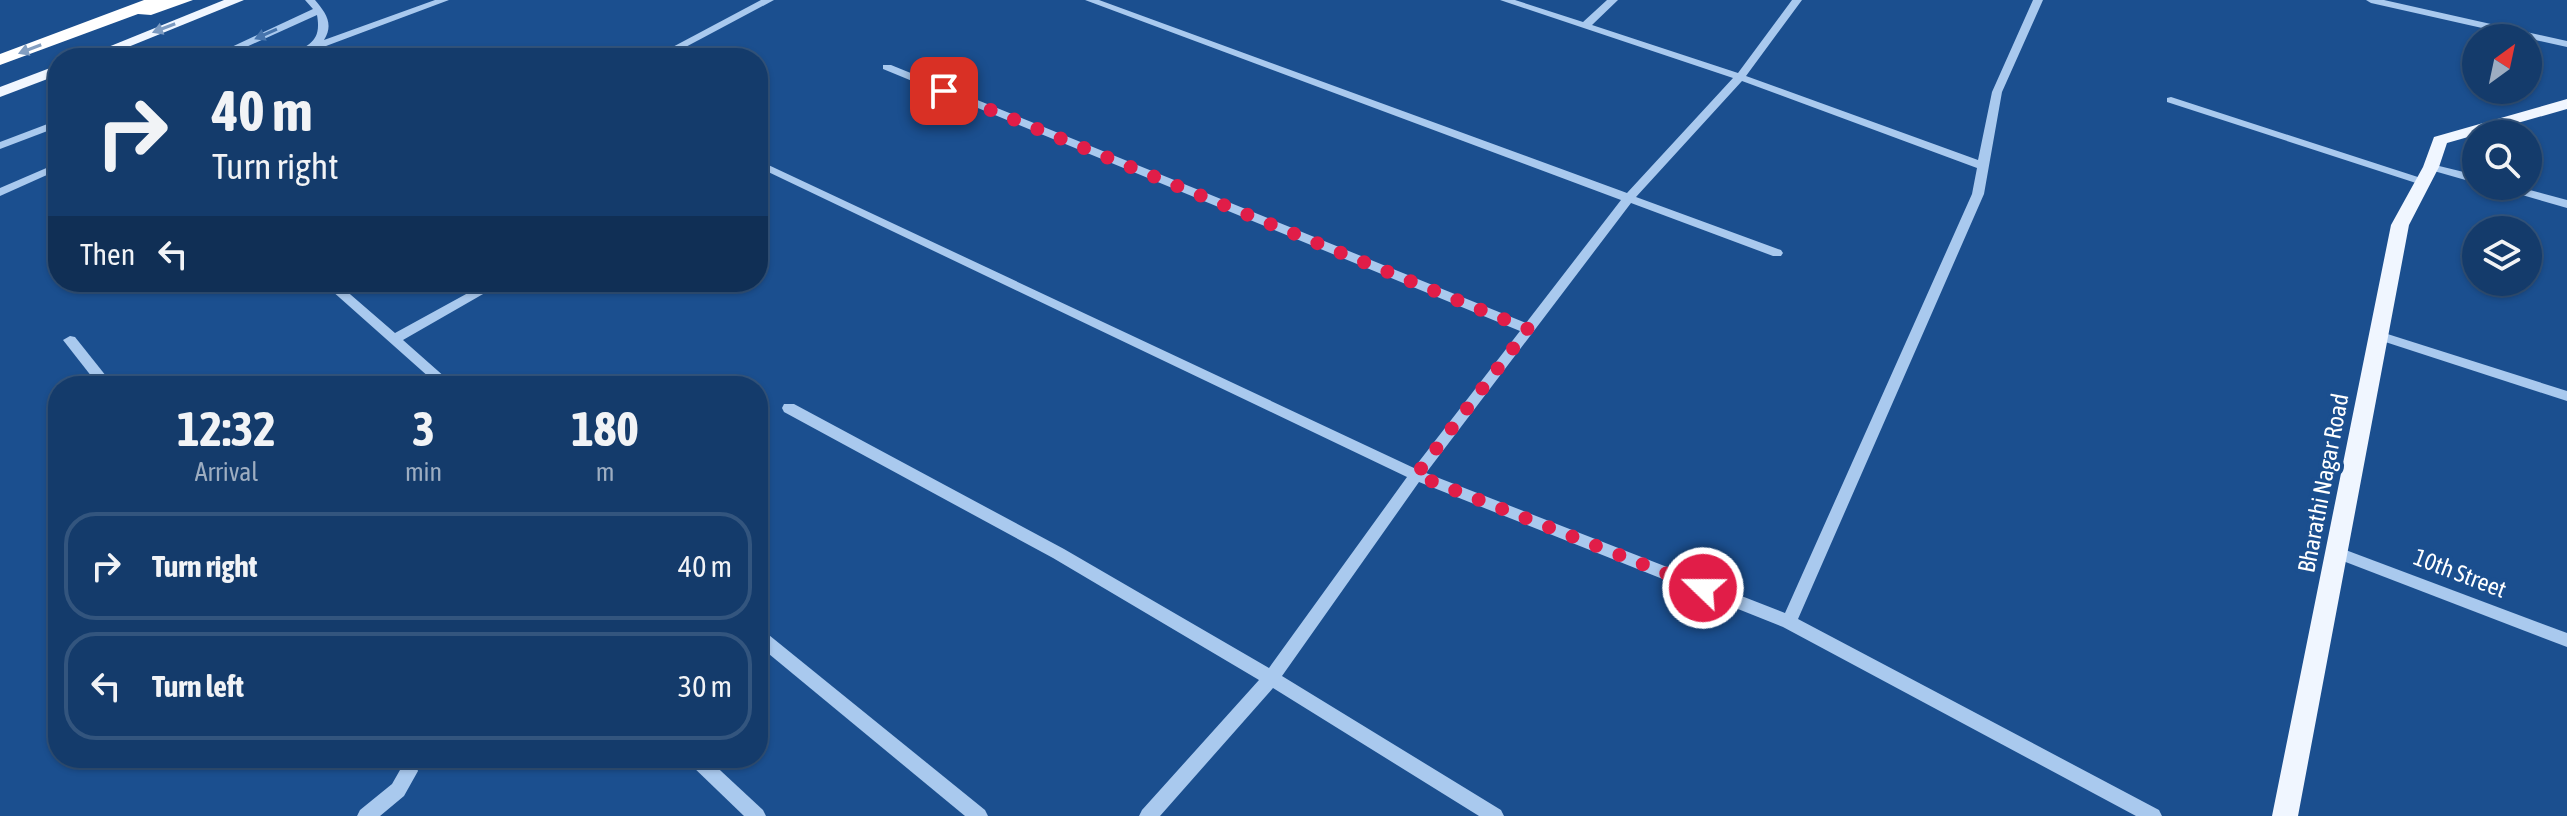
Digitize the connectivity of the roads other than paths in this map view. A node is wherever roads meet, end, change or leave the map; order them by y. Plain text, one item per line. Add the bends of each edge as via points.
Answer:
1 (137, 0) edge
2 (160, 0) edge
3 (185, 0) edge
4 (237, 0) edge
5 (310, 0) edge
6 (444, 0) edge
7 (769, 0) edge
8 (1090, 0) edge
9 (1505, 0) edge
10 (1613, 0) edge
11 (1797, 0) edge
12 (2038, 0) edge
13 (2371, 0) edge
14 (319, 10) junction
15 (102, 22) junction
16 (1585, 26) junction
17 (59, 38) junction
18 (2567, 44) edge
19 (314, 47) joint
20 (114, 48) edge
21 (235, 48) edge
22 (676, 48) edge
23 (0, 60) edge
24 (887, 67) dead end
25 (48, 74) edge
26 (1740, 77) junction
27 (0, 92) edge
28 (2171, 100) dead end
29 (2567, 104) edge
30 (48, 127) edge
31 (0, 146) edge
32 (1983, 166) junction
33 (768, 168) edge
34 (48, 170) edge
35 (2425, 174) junction
36 (2462, 178) edge
37 (0, 192) edge
38 (2542, 197) edge
39 (1629, 198) junction
40 (2567, 204) edge
41 (1777, 253) dead end
42 (340, 292) edge
43 (480, 292) edge
44 (1528, 329) junction
45 (2378, 335) junction
46 (394, 339) junction
47 (70, 340) dead end
48 (99, 376) edge
49 (437, 376) edge
50 (2567, 396) edge
51 (789, 408) dead end
52 (1416, 475) junction
53 (2335, 552) junction
54 (1789, 622) junction
55 (2567, 640) edge
56 (768, 644) edge
57 (1273, 676) junction
58 (408, 768) edge
59 (706, 768) edge
60 (366, 816) edge
61 (757, 816) edge
62 (979, 816) edge
63 (1148, 816) edge
64 (1495, 816) edge
65 (2153, 816) edge
66 (2285, 816) edge

1 - 17 highway
2 - 15 highway
3 - 15 highway
4 -> 20 main road
5 - 14 street
6 - 19 street
7 - 22 street
8 - 39 street
9 - 16 street
10 - 16 street
11 - 26 street
12 - 32 street via 1997,92
13 - 18 street
14 - 19 street via 324,32
14 -> 21 street
15 - 17 highway
16 - 26 street
17 -> 23 highway
24 - 44 street
25 - 27 main road
26 - 32 street
26 - 39 street
28 - 35 street
29 - 35 main road, Bharathi Nagar Road via 2440,140
30 - 31 street
32 - 54 street via 1978,194
33 - 52 street
34 - 37 street
35 - 36 street
35 - 45 main road, Bharathi Nagar Road via 2400,225
38 - 40 street
39 - 41 street
39 - 44 street
42 - 46 street
43 - 46 street
44 - 52 street
45 - 50 street
45 - 53 main road, Bharathi Nagar Road
46 - 49 street
47 - 48 street
51 - 57 street
52 - 54 street
52 - 57 street
53 - 55 street, 10th Street
53 - 66 main road, Bharathi Nagar Road
54 - 65 street
56 - 62 street
57 - 63 street
57 - 64 street
58 - 60 street via 398,790
59 - 61 street

